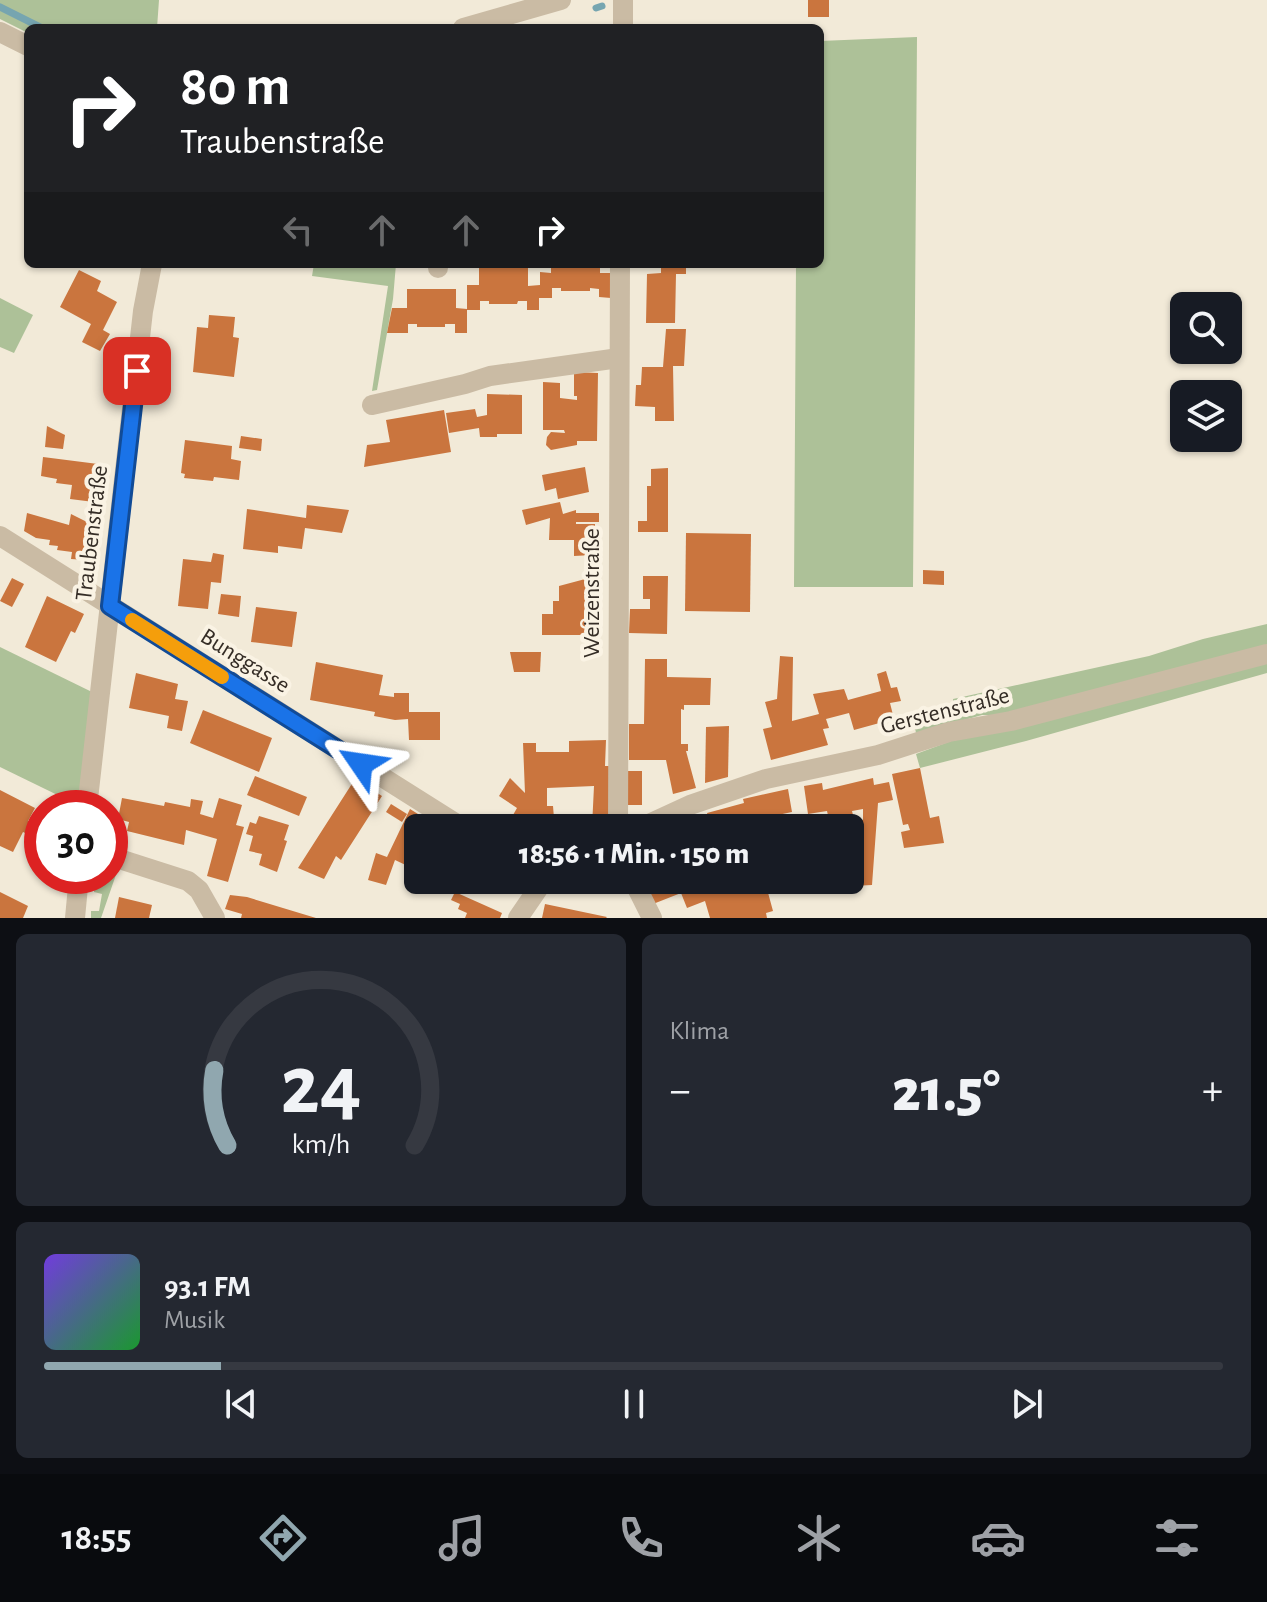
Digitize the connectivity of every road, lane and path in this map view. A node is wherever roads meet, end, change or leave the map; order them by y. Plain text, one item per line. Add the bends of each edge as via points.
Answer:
1 (561, 0) edge
2 (623, 0) edge
3 (477, 24) edge
4 (623, 24) edge
5 (0, 32) edge
6 (24, 44) edge
7 (151, 268) edge
8 (620, 268) edge
9 (619, 358) junction
10 (372, 405) dead end
11 (0, 536) edge
12 (110, 606) junction
13 (1267, 654) edge
14 (89, 790) edge
15 (441, 814) edge
16 (618, 814) edge
17 (670, 814) edge
18 (128, 862) edge
19 (77, 894) edge
20 (534, 894) edge
21 (640, 894) edge
22 (75, 918) edge
23 (215, 918) edge
24 (518, 918) edge
25 (652, 918) edge

1 - 3 street
2 - 4 street
5 - 6 street
7 - 12 street, Traubenstraße
8 - 9 street, Weizenstraße
9 - 10 street via 490,376
9 - 16 street, Weizenstraße
11 - 12 street, Bunggasse
12 - 14 street, Traubenstraße
12 - 15 street, Bunggasse
13 - 17 street, Gerstenstraße via 766,779
18 - 23 street via 188,881
19 - 22 street
20 - 24 street
21 - 25 street

